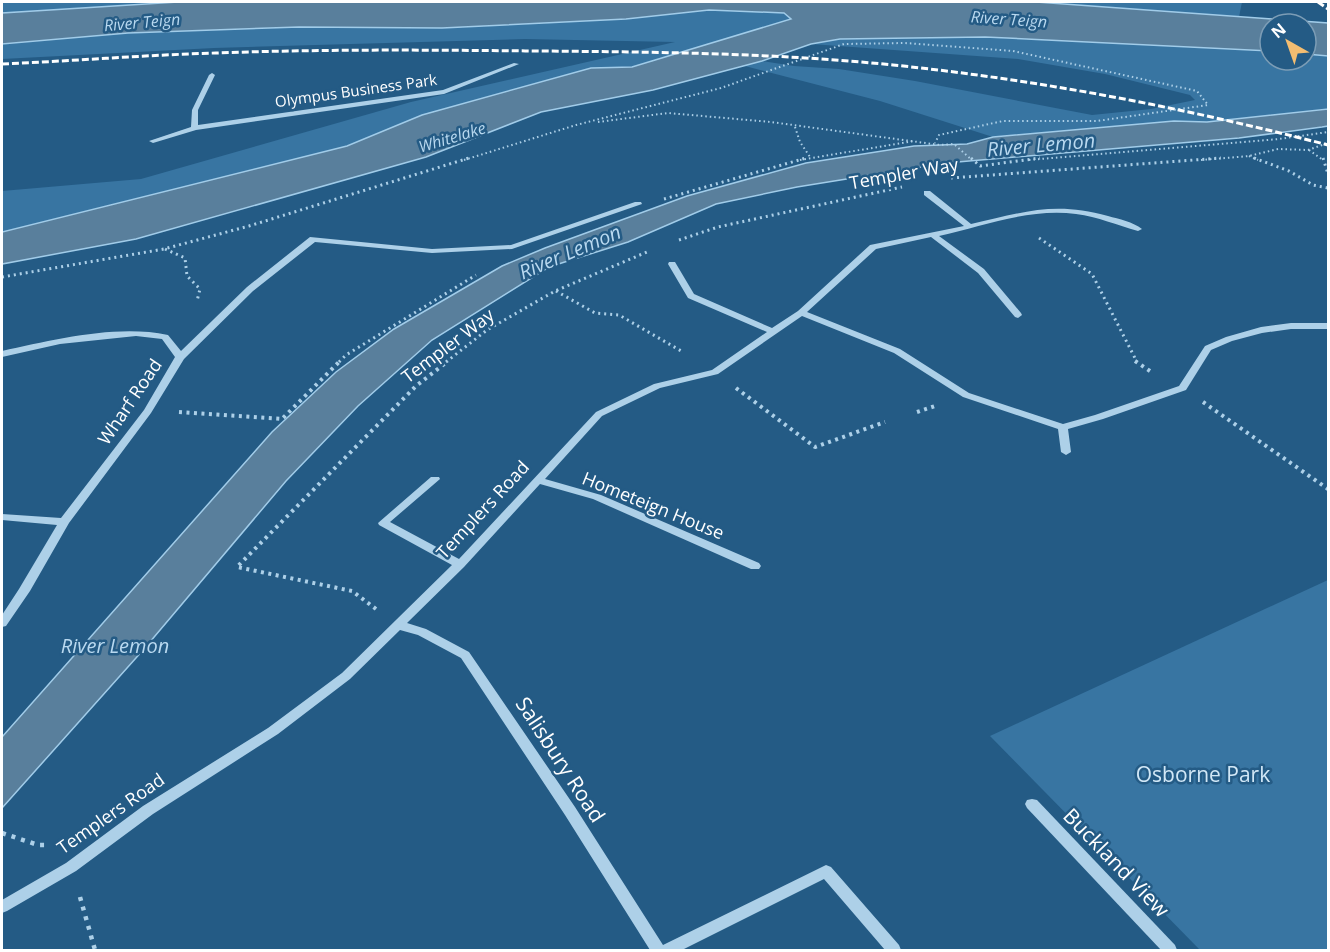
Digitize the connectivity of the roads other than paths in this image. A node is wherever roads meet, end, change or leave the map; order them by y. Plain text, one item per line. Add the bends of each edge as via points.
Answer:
1 (516, 64) dead end
2 (212, 75) dead end
3 (195, 128) junction
4 (153, 141) dead end
5 (927, 193) dead end
6 (638, 204) dead end
7 (970, 227) junction
8 (1137, 229) dead end
9 (932, 234) junction
10 (672, 264) dead end
11 (801, 313) junction
12 (1018, 315) dead end
13 (1329, 326) edge
14 (773, 332) junction
15 (2, 354) edge
16 (180, 357) junction
17 (1062, 426) junction
18 (1066, 452) dead end
19 (435, 479) dead end
20 (538, 480) junction
21 (2, 517) edge
22 (64, 522) junction
23 (460, 564) junction
24 (755, 566) dead end
25 (2, 623) edge
26 (398, 625) junction
27 (1032, 804) dead end
28 (2, 907) edge
29 (658, 951) edge
30 (668, 951) edge
31 (894, 951) edge
32 (1170, 951) edge

1 - 3 street, Olympus Business Park via 444,92
2 - 3 street via 195,110
3 - 4 street, Olympus Business Park
5 - 7 street
6 - 16 street via 512,247 432,251 313,239 250,289
7 - 8 street, Templers Road via 1037,211 1064,211 1113,219
7 - 9 street, Templers Road
9 - 11 street, Templers Road via 873,247
9 - 12 street via 981,271
10 - 14 street via 690,296
11 - 14 street, Templers Road
11 - 17 street via 897,351 966,394
13 - 17 street via 1291,326 1229,339 1208,348 1183,388
14 - 20 street, Templers Road via 715,372 657,386 599,414
15 - 16 street, Wharf Road via 60,341 136,333 165,337
16 - 22 street, Wharf Road via 148,411
17 - 18 street
19 - 23 street via 383,523
20 - 23 street, Templers Road
20 - 24 street, Hometeign House via 597,497
21 - 22 street
22 - 25 street, Wharf Road
23 - 26 street, Templers Road
26 - 28 street, Templers Road via 345,676 273,731 147,810 71,867
26 - 29 street, Salisbury Road via 422,632 465,655
27 - 32 street, Buckland View
30 - 31 street via 826,871

